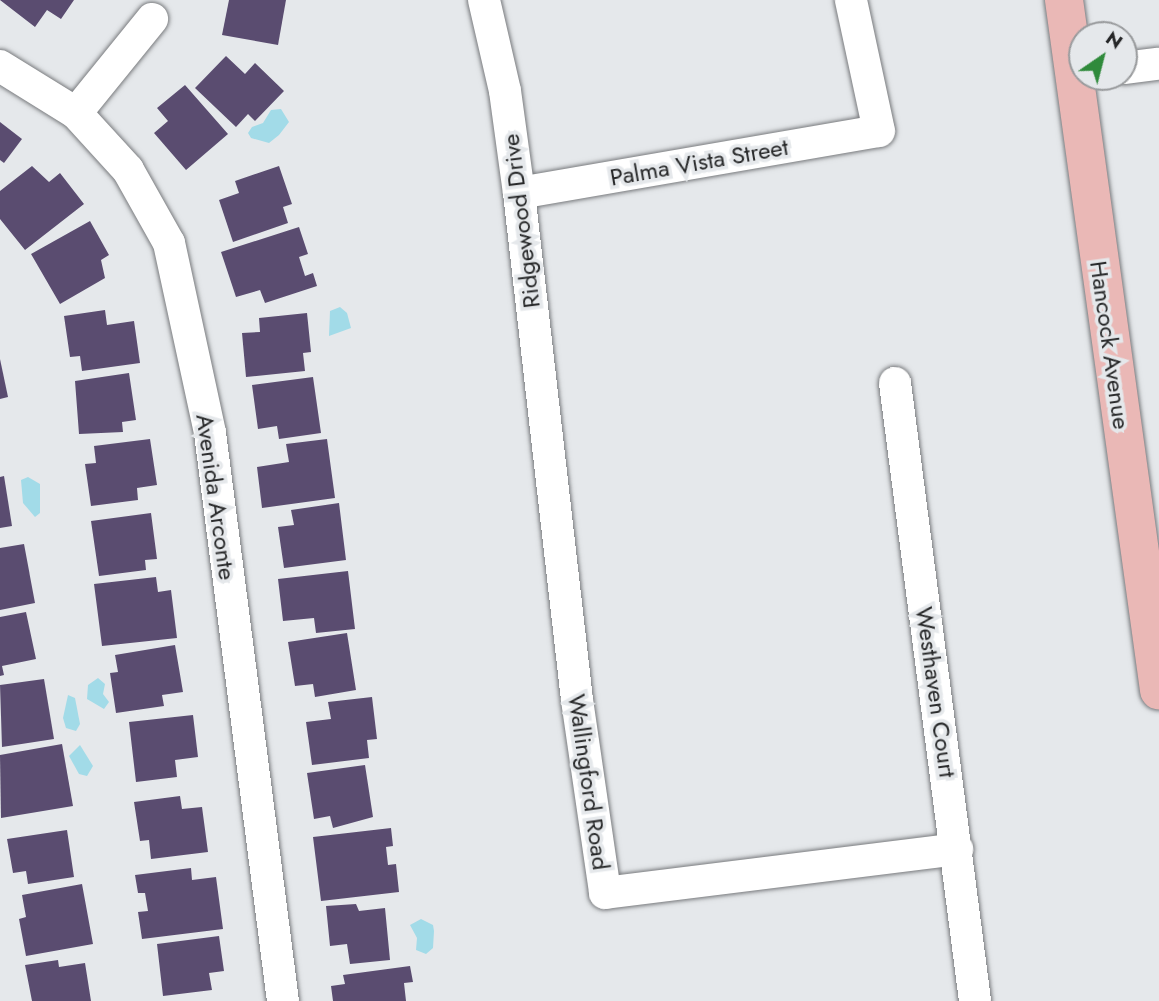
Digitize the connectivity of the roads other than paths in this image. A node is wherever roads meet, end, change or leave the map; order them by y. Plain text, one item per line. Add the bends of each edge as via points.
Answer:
1 (484, 0) edge
2 (851, 0) edge
3 (1064, 0) edge
4 (152, 19) dead end
5 (1068, 22) edge
6 (1159, 64) edge
7 (0, 66) edge
8 (1138, 66) edge
9 (1079, 91) edge
10 (76, 113) junction
11 (519, 192) junction
12 (895, 383) dead end
13 (547, 443) joint
14 (1159, 690) edge
15 (957, 849) junction
16 (283, 1001) edge
17 (975, 1001) edge

1 - 11 street, Ridgewood Drive via 505,91
2 - 11 street, Palma Vista Street via 879,131
3 - 5 main road, Hancock Avenue
4 - 10 street
6 - 8 street
7 - 10 street, Avenida Arconte
9 - 14 main road, Hancock Avenue
10 - 16 street, Avenida Arconte via 128,170 169,243 210,433
11 - 13 street, Ridgewood Drive
12 - 15 street, Westhaven Court
13 - 15 street, Wallingford Road via 605,893
15 - 17 street, Westhaven Court

